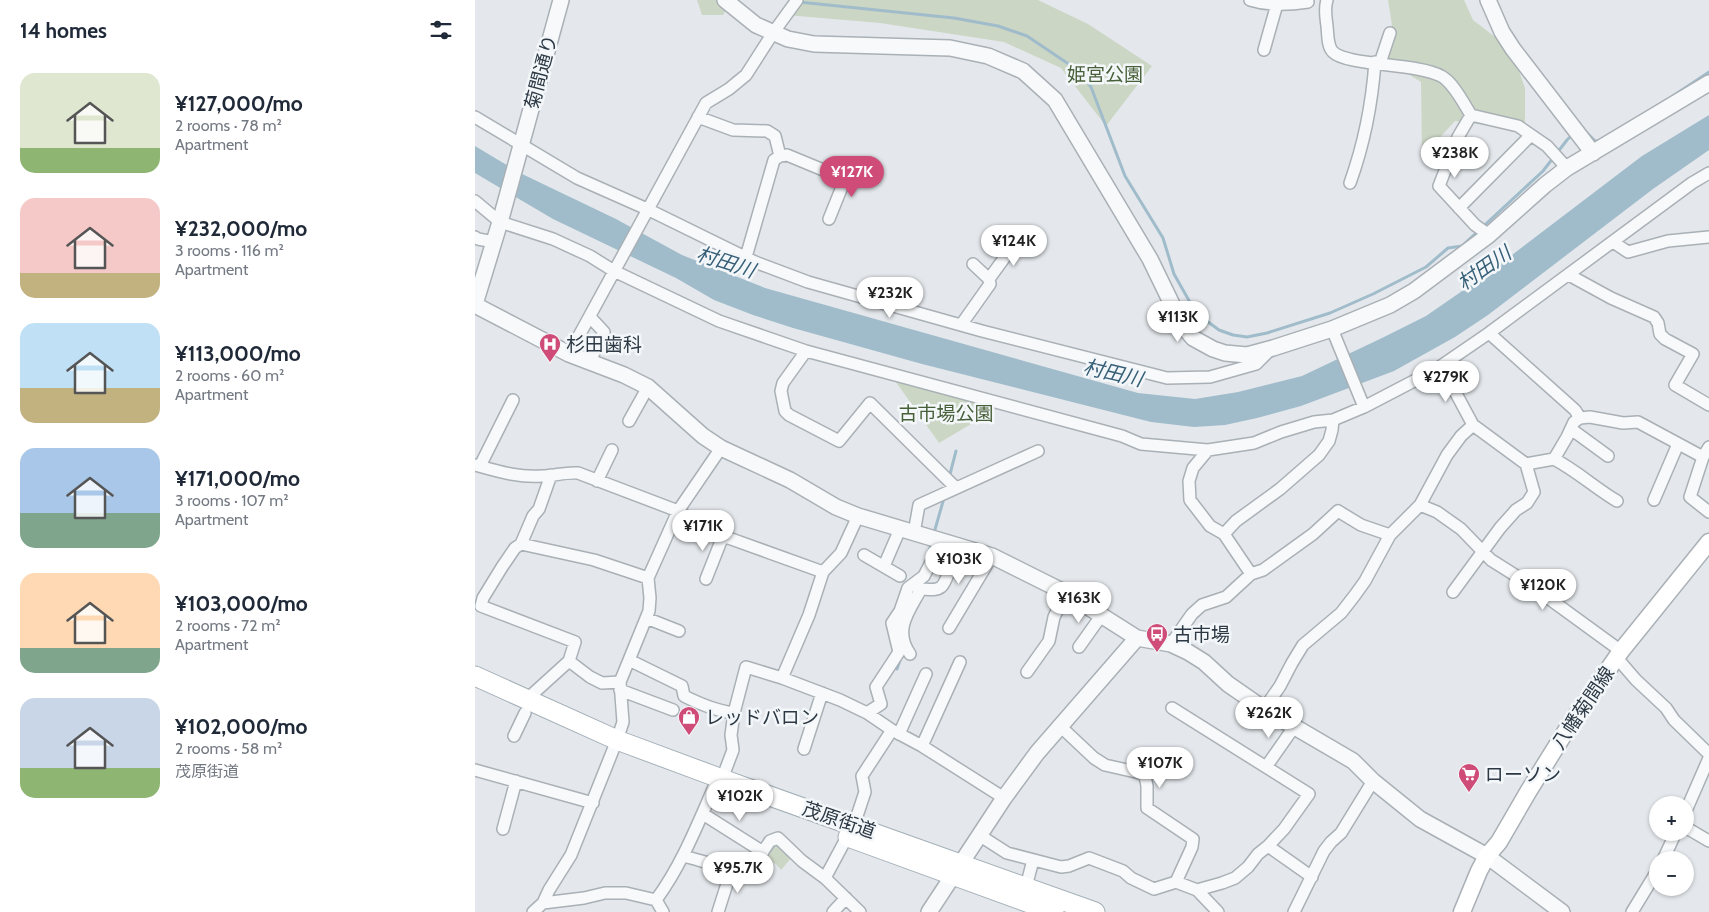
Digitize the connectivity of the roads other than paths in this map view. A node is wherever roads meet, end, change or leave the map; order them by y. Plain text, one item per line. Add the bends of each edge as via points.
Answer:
1 (561, 0) edge
2 (725, 0) edge
3 (797, 0) edge
4 (1250, 0) edge
5 (1488, 0) edge
6 (1308, 1) edge
7 (1326, 3) edge
8 (1277, 4) junction
9 (773, 33) junction
10 (1391, 33) dead end
11 (1264, 50) dead end
12 (1377, 63) junction
13 (1709, 83) edge
14 (1471, 115) junction
15 (475, 117) edge
16 (698, 117) junction
17 (1531, 135) junction
18 (521, 145) junction
19 (1593, 153) junction
20 (780, 156) junction
21 (850, 167) dead end
22 (1567, 168) junction
23 (1709, 173) edge
24 (845, 179) junction
25 (1350, 184) dead end
26 (475, 201) edge
27 (1459, 208) junction
28 (647, 210) junction
29 (829, 219) dead end
30 (500, 222) junction
31 (1489, 235) junction
32 (475, 236) edge
33 (1709, 237) edge
34 (1018, 239) dead end
35 (494, 242) junction
36 (1613, 242) junction
37 (746, 257) junction
38 (973, 264) dead end
39 (614, 271) junction
40 (1569, 275) junction
41 (989, 279) junction
42 (475, 304) edge
43 (590, 316) junction
44 (961, 325) junction
45 (1332, 329) junction
46 (1489, 333) junction
47 (1273, 348) junction
48 (806, 351) junction
49 (569, 354) junction
50 (589, 362) junction
51 (1435, 370) junction
52 (648, 387) junction
53 (513, 400) dead end
54 (1709, 405) edge
55 (1364, 407) junction
56 (1580, 418) junction
57 (1333, 420) junction
58 (629, 421) dead end
59 (1473, 425) junction
60 (1571, 429) junction
61 (1678, 444) junction
62 (721, 448) junction
63 (612, 450) dead end
64 (1208, 450) junction
65 (1038, 451) dead end
66 (1706, 452) edge
67 (1608, 456) dead end
68 (1554, 459) junction
69 (1526, 464) junction
70 (477, 465) edge
71 (551, 475) junction
72 (597, 481) junction
73 (956, 488) junction
74 (1654, 500) dead end
75 (1617, 501) dead end
76 (1420, 505) junction
77 (678, 511) junction
78 (1709, 512) edge
79 (858, 516) junction
80 (907, 531) junction
81 (1225, 534) junction
82 (1390, 535) junction
83 (723, 536) junction
84 (949, 542) junction
85 (1709, 542) edge
86 (521, 544) junction
87 (1483, 551) junction
88 (864, 555) dead end
89 (992, 556) junction
90 (884, 566) junction
91 (823, 572) junction
92 (1251, 574) junction
93 (900, 576) dead end
94 (648, 578) junction
95 (706, 579) dead end
96 (1453, 592) dead end
97 (1066, 594) junction
98 (1101, 616) junction
99 (646, 618) junction
100 (949, 628) dead end
101 (679, 631) dead end
102 (1137, 638) junction
103 (1171, 644) junction
104 (1079, 647) dead end
105 (910, 654) dead end
106 (1619, 654) junction
107 (629, 660) junction
108 (569, 661) junction
109 (960, 662) dead end
110 (1027, 672) dead end
111 (926, 674) dead end
112 (475, 676) edge
113 (783, 678) junction
114 (620, 686) junction
115 (475, 689) edge
116 (822, 693) junction
117 (525, 707) junction
118 (1172, 708) dead end
119 (1264, 709) junction
120 (673, 710) dead end
121 (734, 713) junction
122 (867, 713) junction
123 (1060, 726) junction
124 (1294, 727) junction
125 (895, 732) junction
126 (514, 736) dead end
127 (615, 745) junction
128 (923, 746) junction
129 (804, 748) dead end
130 (1709, 754) edge
131 (1709, 758) edge
132 (1266, 767) junction
133 (475, 770) edge
134 (515, 781) junction
135 (1373, 781) junction
136 (718, 783) junction
137 (1692, 796) edge
138 (1004, 798) junction
139 (593, 802) junction
140 (703, 814) junction
141 (503, 829) dead end
142 (851, 831) junction
143 (1694, 832) edge
144 (979, 835) junction
145 (1709, 840) edge
146 (1268, 846) junction
147 (763, 852) junction
148 (683, 856) junction
149 (1487, 856) junction
150 (1033, 860) junction
151 (732, 868) junction
152 (956, 869) junction
153 (1312, 877) junction
154 (825, 878) junction
155 (1176, 882) junction
156 (1649, 884) edge
157 (1026, 887) junction
158 (1197, 890) junction
159 (846, 898) junction
160 (656, 900) junction
161 (543, 903) junction
162 (1556, 910) edge
163 (533, 912) edge
164 (663, 912) edge
165 (718, 912) edge
166 (833, 912) edge
167 (860, 912) edge
168 (929, 912) edge
169 (1054, 912) edge
170 (1095, 912) edge
171 (1218, 912) edge
172 (1294, 912) edge
173 (1462, 912) edge
174 (1632, 912) edge

1 - 18 street, 菊間通り
2 - 9 street via 756,25
3 - 9 street
4 - 8 street
5 - 19 street via 1513,49
6 - 7 street
6 - 8 street
7 - 12 street via 1328,41 1332,51 1339,56
8 - 11 street
9 - 16 street via 747,74 706,103
9 - 47 street via 814,44 950,48 988,56 1023,71 1055,100 1150,259 1182,325 1193,338 1225,353 1247,354
10 - 12 street
12 - 14 street via 1412,67 1442,76
12 - 25 street via 1361,153
13 - 19 street
14 - 17 street via 1519,126
14 - 27 street via 1458,137 1439,186
15 - 18 street
16 - 20 street via 733,130 767,131 775,136
16 - 28 street
17 - 22 street via 1547,146
17 - 27 street
18 - 28 street via 577,178
18 - 30 street, 菊間通り
19 - 22 street
20 - 24 street via 787,155
20 - 37 street via 774,160
21 - 24 street
22 - 31 street
23 - 36 street
24 - 29 street
26 - 30 street
27 - 31 street
28 - 37 street
28 - 39 street
30 - 35 street, 菊間通り
30 - 39 street via 553,239
31 - 45 street via 1414,291 1390,305
32 - 35 street
33 - 36 street via 1668,241 1628,252
34 - 41 street
35 - 42 street, 菊間通り
36 - 40 street
37 - 44 street via 808,282
38 - 41 street
39 - 43 street
39 - 48 street via 719,321
40 - 46 street
40 - 54 street via 1654,316 1659,334 1693,354 1675,385
41 - 44 street via 990,284
42 - 49 street
43 - 49 street
43 - 50 street via 604,332
44 - 47 street via 1167,378 1210,377 1256,364
45 - 47 street
45 - 55 street
46 - 51 street
46 - 56 street
48 - 64 street via 1122,436 1141,444
48 - 73 street via 783,383 781,391 785,411 789,415 839,441 870,403
49 - 50 street
50 - 52 street
51 - 55 street
51 - 59 street via 1451,384
52 - 58 street
52 - 62 street
53 - 70 street
55 - 57 street
56 - 60 street
56 - 61 street via 1637,422
57 - 64 street via 1314,422 1254,443
57 - 81 street via 1329,441 1319,455 1236,521
59 - 69 street
59 - 76 street via 1447,455
60 - 67 street
60 - 68 street
61 - 66 street
61 - 74 street
62 - 77 street
62 - 79 street
63 - 72 street
64 - 81 street via 1193,468 1189,481 1191,500 1210,526
65 - 73 street
66 - 78 street via 1690,497
68 - 69 street
68 - 75 street
69 - 87 street via 1534,492 1508,517
70 - 71 street via 505,474
71 - 72 street via 578,473
71 - 86 street via 539,509
72 - 77 street
73 - 80 street via 919,505
76 - 82 street
76 - 87 street via 1437,512 1461,529
77 - 83 street
77 - 94 street
79 - 80 street
79 - 91 street via 841,554
80 - 84 street
80 - 90 street
81 - 92 street
82 - 92 street via 1361,525 1338,511 1287,553 1263,570
82 - 119 street via 1355,595 1341,613 1303,645 1291,662 1281,686
83 - 91 street
83 - 95 street
84 - 89 street
84 - 105 street via 945,581 935,589 921,589 902,626 904,645
84 - 122 street via 924,576 908,588 900,612 892,623 899,652 875,687 881,704
85 - 106 main road, 八幡菊間線
86 - 94 street via 594,560
86 - 108 street via 502,566 481,606 575,642
87 - 96 street
87 - 106 street
88 - 90 street
89 - 97 street
89 - 100 street
90 - 93 street
91 - 113 street
92 - 103 street via 1226,597 1191,614
94 - 99 street via 650,598
97 - 98 street
97 - 110 street via 1054,617 1049,641
98 - 102 street
98 - 104 street
99 - 101 street
99 - 107 street
102 - 103 street
102 - 123 street
103 - 119 street via 1204,662 1228,684
106 - 130 street via 1636,680
106 - 149 main road, 八幡菊間線
107 - 114 street
107 - 121 street via 682,686 684,696 702,706
108 - 114 street via 602,683
108 - 117 street
109 - 128 street
111 - 125 street
112 - 117 main road, 茂原街道
113 - 116 street
113 - 121 street via 746,667
114 - 120 street
114 - 127 street via 623,722
115 - 117 main road, 茂原街道
116 - 122 street
116 - 129 street
117 - 126 street
117 - 127 main road, 茂原街道
118 - 132 street
119 - 124 street
121 - 136 street via 733,750
122 - 125 street
123 - 138 street
123 - 155 street via 1105,765 1145,776 1147,808 1193,839
124 - 132 street
124 - 135 street via 1353,762
125 - 128 street
125 - 142 street via 863,776 865,792
127 - 136 main road, 茂原街道
127 - 139 street
128 - 138 street
131 - 137 street
132 - 146 street via 1309,794 1285,829
133 - 134 street
134 - 139 street
134 - 141 street
135 - 149 street via 1420,818
135 - 153 street via 1325,851
136 - 140 street
136 - 142 main road, 茂原街道
138 - 144 street
139 - 161 street via 571,855
140 - 147 street
140 - 148 street
142 - 152 main road, 茂原街道
142 - 154 street
143 - 145 street
144 - 150 street via 1007,854
144 - 152 street
146 - 153 street
146 - 158 street via 1235,878
147 - 151 street via 747,866
147 - 154 street via 770,841 778,838
148 - 151 street
148 - 160 street
149 - 162 street
149 - 173 main road, 八幡菊間線
150 - 155 street via 1061,867 1089,858 1154,889
150 - 157 street
151 - 165 street
152 - 157 main road, 茂原街道
152 - 168 street
152 - 169 main road, 茂原街道
153 - 172 street
154 - 159 street
155 - 158 street
156 - 174 street
157 - 170 main road, 茂原街道
158 - 171 street
159 - 166 street
159 - 167 street
160 - 161 street via 626,893 605,893
160 - 164 street
161 - 163 street

